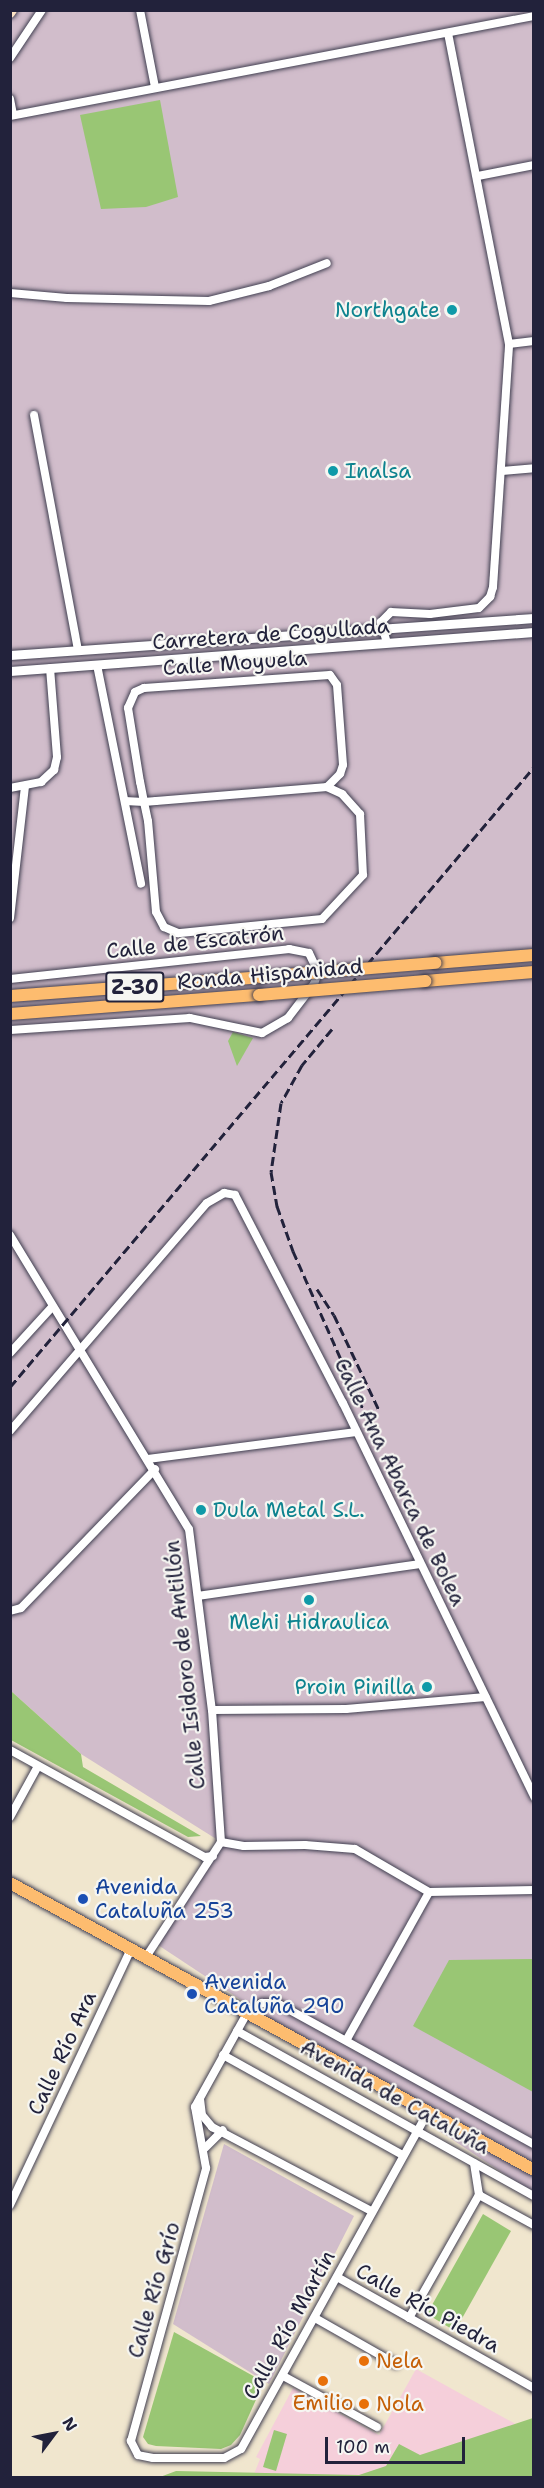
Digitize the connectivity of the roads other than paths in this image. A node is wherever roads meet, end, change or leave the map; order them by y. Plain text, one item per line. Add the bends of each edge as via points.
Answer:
1 (42, 10) edge
2 (140, 10) edge
3 (534, 16) edge
4 (448, 33) junction
5 (10, 58) edge
6 (155, 87) junction
7 (10, 99) edge
8 (12, 116) edge
9 (534, 165) edge
10 (478, 176) junction
11 (327, 263) dead end
12 (10, 293) edge
13 (534, 341) edge
14 (509, 344) junction
15 (34, 415) dead end
16 (534, 468) edge
17 (502, 471) junction
18 (534, 618) edge
19 (381, 627) junction
20 (534, 632) edge
21 (387, 643) junction
22 (78, 650) junction
23 (10, 655) edge
24 (97, 665) junction
25 (50, 668) junction
26 (10, 671) edge
27 (25, 786) junction
28 (327, 787) junction
29 (10, 788) edge
30 (124, 801) junction
31 (144, 801) junction
32 (141, 884) dead end
33 (10, 918) edge
34 (534, 955) edge
35 (534, 972) edge
36 (10, 979) edge
37 (10, 996) edge
38 (10, 1014) edge
39 (10, 1030) edge
40 (10, 1235) edge
41 (52, 1307) junction
42 (82, 1351) junction
43 (10, 1353) edge
44 (10, 1431) edge
45 (356, 1432) junction
46 (148, 1459) junction
47 (154, 1469) junction
48 (420, 1564) junction
49 (198, 1596) junction
50 (10, 1611) edge
51 (485, 1697) junction
52 (212, 1710) junction
53 (10, 1750) edge
54 (38, 1766) junction
55 (534, 1797) edge
56 (10, 1817) edge
57 (221, 1842) junction
58 (209, 1859) junction
59 (10, 1883) edge
60 (534, 1890) edge
61 (429, 1892) junction
62 (131, 1949) junction
63 (146, 1957) junction
64 (247, 2013) junction
65 (237, 2031) junction
66 (347, 2039) junction
67 (223, 2055) junction
68 (200, 2097) junction
69 (428, 2112) junction
70 (212, 2127) junction
71 (223, 2130) junction
72 (416, 2132) junction
73 (203, 2144) junction
74 (534, 2144) edge
75 (403, 2155) junction
76 (474, 2163) junction
77 (534, 2170) edge
78 (479, 2195) junction
79 (534, 2196) edge
80 (10, 2205) edge
81 (371, 2211) junction
82 (534, 2225) edge
83 (337, 2277) junction
84 (315, 2318) junction
85 (409, 2318) junction
86 (396, 2364) dead end
87 (283, 2376) junction
88 (534, 2388) edge
89 (377, 2427) dead end
90 (131, 2441) joint

1 - 5 street
2 - 6 street
3 - 4 street
4 - 6 street
4 - 10 street
6 - 8 street
7 - 8 street
9 - 10 street
10 - 14 street
11 - 12 street via 268,286 209,301
13 - 14 street
14 - 17 street
15 - 22 street
16 - 17 street
17 - 19 street via 490,597 485,604 471,610 430,614 407,610 387,614
18 - 19 street, Carretera de Cogullada
19 - 21 street
19 - 22 street, Carretera de Cogullada
20 - 21 street, Carretera de Cogullada
21 - 24 street, Carretera de Cogullada
22 - 23 street, Carretera de Cogullada
24 - 25 street, Carretera de Cogullada
24 - 30 street
25 - 26 street, Carretera de Cogullada
25 - 27 street via 56,763 47,778
27 - 29 street
27 - 33 street
28 - 31 street
28 - 31 street, Calle Moyuela via 343,765 337,685 333,676 326,674 144,688 135,692 128,708
28 - 31 street, Calle Moyuela via 342,794 360,814 364,867 359,880 327,916 316,921 178,933 164,927 156,912
30 - 31 street
30 - 32 street
34 - 37 main road, Ronda Hispanidad / Z-30, bridge
35 - 38 main road, Ronda Hispanidad / Z-30, bridge
36 - 39 street, Calle de Escatrón via 289,949 309,953 318,972 314,984 288,1018 262,1033 190,1018
40 - 41 street, Calle Isidoro de Antillón
41 - 42 street, Calle Isidoro de Antillón
41 - 43 street
42 - 44 street
42 - 45 street, Calle Ana Abarca de Bolea via 207,1203 224,1193 236,1195
42 - 46 street, Calle Isidoro de Antillón
45 - 46 street
45 - 48 street, Calle Ana Abarca de Bolea
46 - 47 street, Calle Isidoro de Antillón
47 - 49 street, Calle Isidoro de Antillón via 189,1530
47 - 50 street via 21,1608
48 - 49 street
48 - 51 street, Calle Ana Abarca de Bolea
49 - 52 street, Calle Isidoro de Antillón
51 - 52 street via 346,1709
51 - 55 street, Calle Ana Abarca de Bolea
52 - 57 street, Calle Isidoro de Antillón
53 - 54 street
54 - 56 street
54 - 58 street
57 - 58 street
57 - 61 street via 355,1849
58 - 63 street
59 - 62 main road, Avenida de Cataluña
60 - 61 street
61 - 66 street
62 - 63 main road, Avenida de Cataluña
62 - 80 street, Calle Río Ara
63 - 64 main road, Avenida de Cataluña
64 - 65 street, Calle Río Grío
64 - 66 street, Avenida de Cataluña via 262,2003 277,2003
64 - 69 main road, Avenida de Cataluña
65 - 67 street, Calle Río Grío
65 - 72 street, Avenida de Cataluña
66 - 74 street, Avenida de Cataluña
67 - 68 street, Calle Río Grío
67 - 75 street
68 - 70 street via 202,2115
68 - 73 street, Calle Río Grío via 194,2111
69 - 72 street, Calle Río Martín
69 - 77 main road, Avenida de Cataluña
70 - 71 street
70 - 73 street
71 - 73 street
71 - 81 street
72 - 75 street, Calle Río Martín
72 - 76 street, Avenida de Cataluña
73 - 90 street, Calle Río Grío via 205,2174
75 - 81 street, Calle Río Martín
76 - 78 street
76 - 79 street, Avenida de Cataluña
78 - 82 street
78 - 85 street
81 - 83 street, Calle Río Martín
83 - 84 street, Calle Río Martín
83 - 85 street, Calle Río Piedra
84 - 86 street
84 - 87 street, Calle Río Martín
85 - 88 street, Calle Río Piedra
87 - 89 street
87 - 90 street, Calle Río Martín via 244,2444 229,2457 153,2458 138,2455

